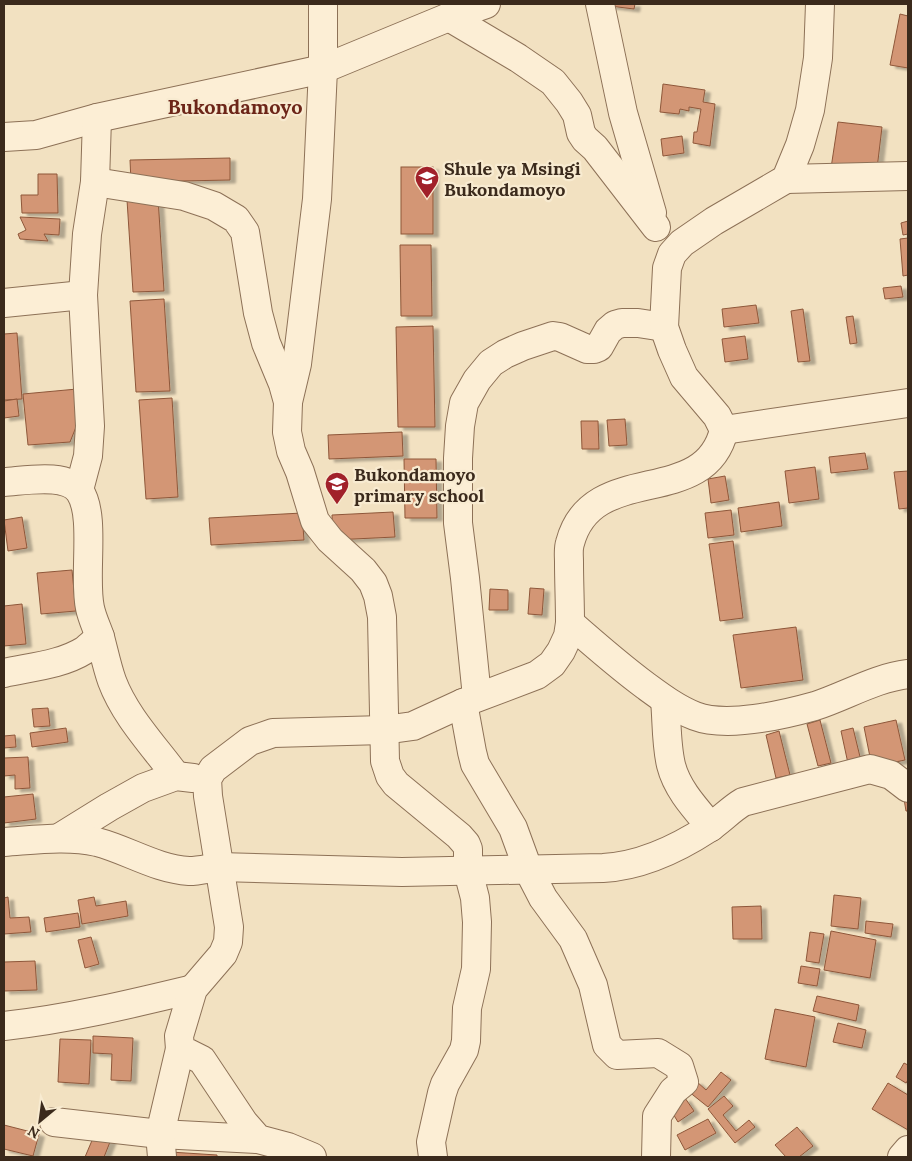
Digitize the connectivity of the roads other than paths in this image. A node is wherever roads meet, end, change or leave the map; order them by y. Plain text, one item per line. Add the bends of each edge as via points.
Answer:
1 (323, 4) edge
2 (486, 4) edge
3 (600, 4) edge
4 (820, 4) edge
5 (449, 17) junction
6 (323, 69) junction
7 (97, 118) junction
8 (4, 137) edge
9 (908, 176) edge
10 (786, 178) junction
11 (96, 182) junction
12 (656, 227) junction
13 (667, 268) junction
14 (83, 295) junction
15 (4, 304) edge
16 (664, 327) junction
17 (288, 402) junction
18 (908, 402) edge
19 (724, 430) junction
20 (4, 482) edge
21 (79, 490) junction
22 (570, 623) junction
23 (100, 637) junction
24 (4, 673) edge
25 (908, 674) edge
26 (470, 700) junction
27 (665, 700) junction
28 (384, 730) junction
29 (176, 776) junction
30 (207, 780) junction
31 (908, 788) edge
32 (710, 827) junction
33 (59, 838) junction
34 (4, 842) edge
35 (219, 867) junction
36 (528, 869) junction
37 (468, 871) junction
38 (193, 989) junction
39 (4, 1026) edge
40 (180, 1049) junction
41 (54, 1122) dead end
42 (258, 1139) junction
43 (161, 1146) edge
44 (908, 1150) edge
45 (312, 1157) edge
46 (434, 1157) edge
47 (656, 1157) edge
48 (902, 1157) edge

1 - 6 street
2 - 5 street
3 - 12 street via 623,113
4 - 10 street via 818,58 810,110
5 - 6 street
5 - 12 street via 552,82 573,108 585,139
6 - 7 street
6 - 17 street via 316,208 298,355
7 - 8 street via 36,135
7 - 11 street
9 - 10 street
10 - 13 street via 682,243 672,254
11 - 14 street via 87,234
11 - 17 street via 184,196 214,206 236,219 245,232 258,313
12 - 13 street
13 - 16 street
14 - 15 street
14 - 21 street via 90,426 88,456
16 - 19 street via 684,377 717,416
16 - 26 street via 615,325 594,349 552,336 523,346 491,363 464,403 458,458 458,523
17 - 28 street via 287,432 291,451 315,521 330,540 363,570 378,596 382,617
18 - 19 street
19 - 22 street via 715,452 691,472 671,481 614,494 596,504 578,523 569,544
20 - 21 street via 52,479 64,481
21 - 23 street via 86,504 87,588
22 - 26 street via 568,636 552,664 537,675
22 - 27 street
23 - 24 street via 69,657
23 - 29 street via 113,682 124,704
25 - 27 street via 773,716 726,721 696,716
26 - 28 street via 413,726
26 - 36 street via 475,764 513,828
27 - 32 street via 671,767 685,795
28 - 30 street via 261,736 213,769
28 - 37 street via 385,761 390,776 466,844
29 - 30 street
29 - 33 street via 143,788 109,806
30 - 35 street
31 - 32 street via 891,775 870,769 743,802
32 - 36 street via 674,849 624,867
33 - 34 street
33 - 35 street via 94,842 123,850 170,869 191,871
35 - 37 street
35 - 38 street via 229,927 228,942 223,954
36 - 37 street
36 - 47 street via 546,904 573,939 593,985 607,1046 617,1055 658,1053 679,1066 684,1082 673,1091 657,1116
37 - 46 street via 476,904 476,969 467,1008 464,1050 442,1093 431,1142
38 - 39 street via 99,1011
38 - 40 street via 179,1036
40 - 42 street via 202,1060
40 - 43 street
41 - 43 street
42 - 43 street
42 - 45 street
44 - 48 street

